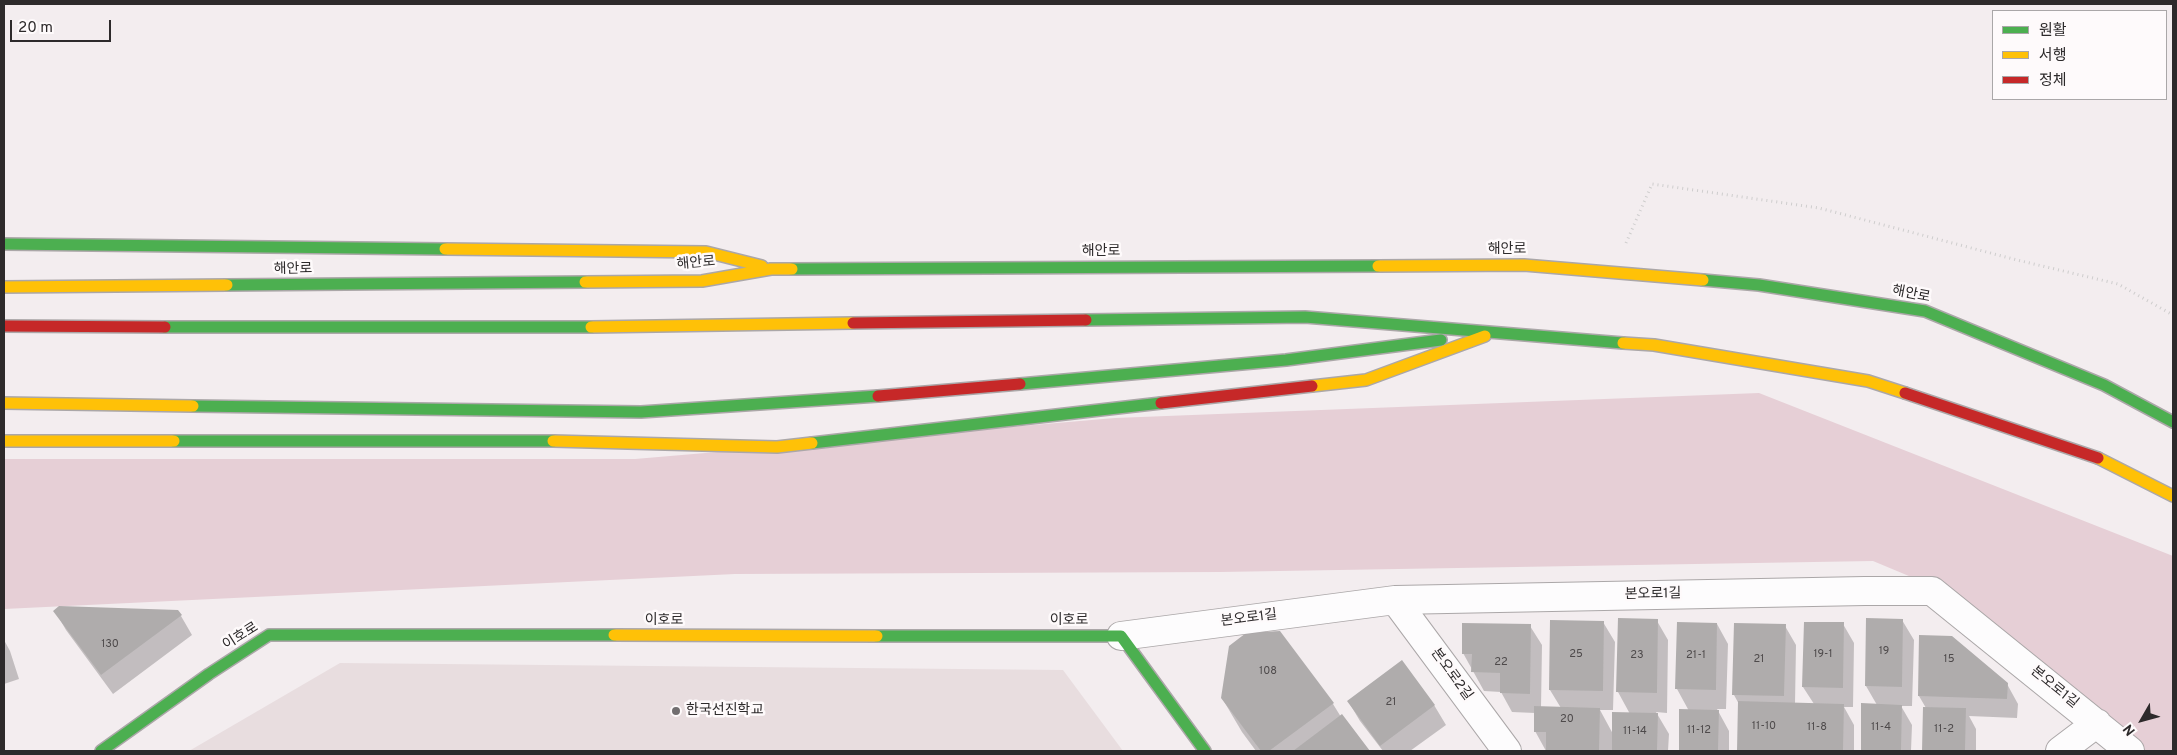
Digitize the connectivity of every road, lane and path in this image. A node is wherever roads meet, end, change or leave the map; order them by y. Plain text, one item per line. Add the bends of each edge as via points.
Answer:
1 (4, 244) edge
2 (771, 269) junction
3 (1614, 271) junction
4 (4, 287) edge
5 (2173, 315) edge
6 (4, 326) edge
7 (1494, 333) junction
8 (4, 403) edge
9 (2173, 422) edge
10 (4, 441) edge
11 (2173, 496) edge
12 (1395, 600) junction
13 (1121, 636) junction
14 (2098, 723) junction
15 (101, 751) edge
16 (1205, 751) edge
17 (1507, 751) edge
18 (2060, 751) edge
19 (2130, 751) edge

1 - 2 main road via 706,252
2 - 3 main road, 해안로 via 1524,265
2 - 4 main road, 해안로 via 702,281
3 - 5 path via 1652,184 1819,208 2118,284
3 - 9 main road, 해안로 via 1759,285 1925,311 2104,385
6 - 7 main road via 513,328 1305,317
7 - 8 main road via 1286,360 892,395 641,412
7 - 10 main road via 1366,380 777,447 572,441
7 - 11 main road via 1654,345 1868,381 2090,453
12 - 13 street, 본오로1길
12 - 14 street, 본오로1길 via 1932,591
12 - 17 street, 본오로2길
13 - 15 main road, 이호로 via 270,636 209,674
13 - 16 main road
14 - 18 street
14 - 19 street, 본오로1길

